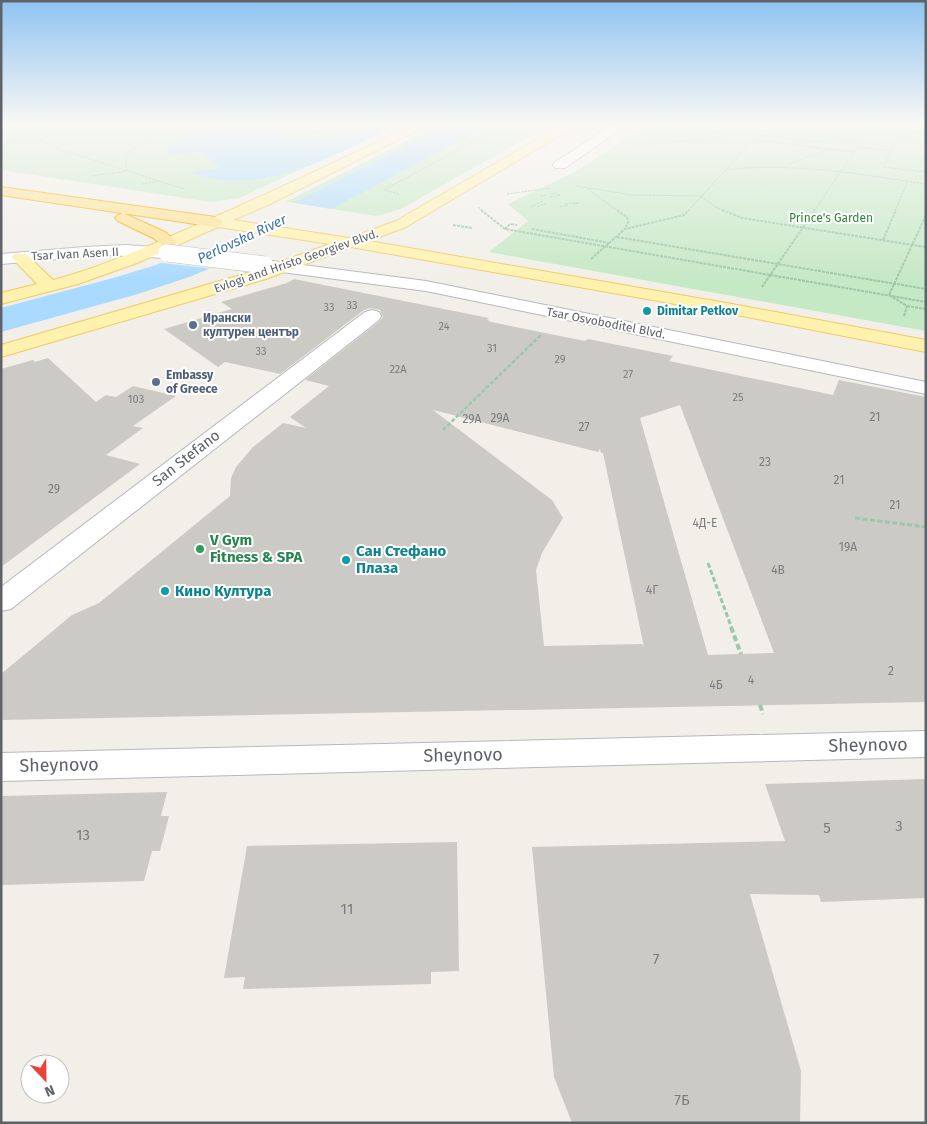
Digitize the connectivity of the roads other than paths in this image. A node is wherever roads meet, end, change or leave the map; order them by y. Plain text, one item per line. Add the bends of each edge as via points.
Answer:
1 (314, 177) edge
2 (480, 177) edge
3 (1, 191) edge
4 (89, 204) junction
5 (215, 222) junction
6 (353, 243) junction
7 (168, 248) junction
8 (149, 251) junction
9 (20, 257) junction
10 (1, 259) edge
11 (265, 265) joint
12 (285, 267) junction
13 (50, 287) junction
14 (1, 300) edge
15 (372, 316) dead end
16 (926, 346) edge
17 (1, 351) edge
18 (926, 388) edge
19 (1, 602) edge
20 (926, 744) edge
21 (1, 767) edge

1 - 5 main road
2 - 6 main road, Evlogi and Hristo Georgiev Blvd. via 401,224
3 - 4 highway
4 - 5 highway
4 - 7 highway via 159,234
5 - 6 main road
5 - 7 main road
6 - 12 main road, Evlogi and Hristo Georgiev Blvd.
6 - 16 main road
7 - 8 street, Tsar Ivan Asen II
7 - 11 street, Tsar Ivan Asen II, bridge
8 - 9 street, Tsar Ivan Asen II
8 - 13 main road
9 - 10 street, Tsar Ivan Asen II
9 - 13 main road
11 - 12 street, Tsar Osvoboditel Blvd.
12 - 17 main road, Evlogi and Hristo Georgiev Blvd.
12 - 18 street, Tsar Osvoboditel Blvd. via 426,286
13 - 14 main road
15 - 19 street, San Stefano
20 - 21 street, Sheynovo

